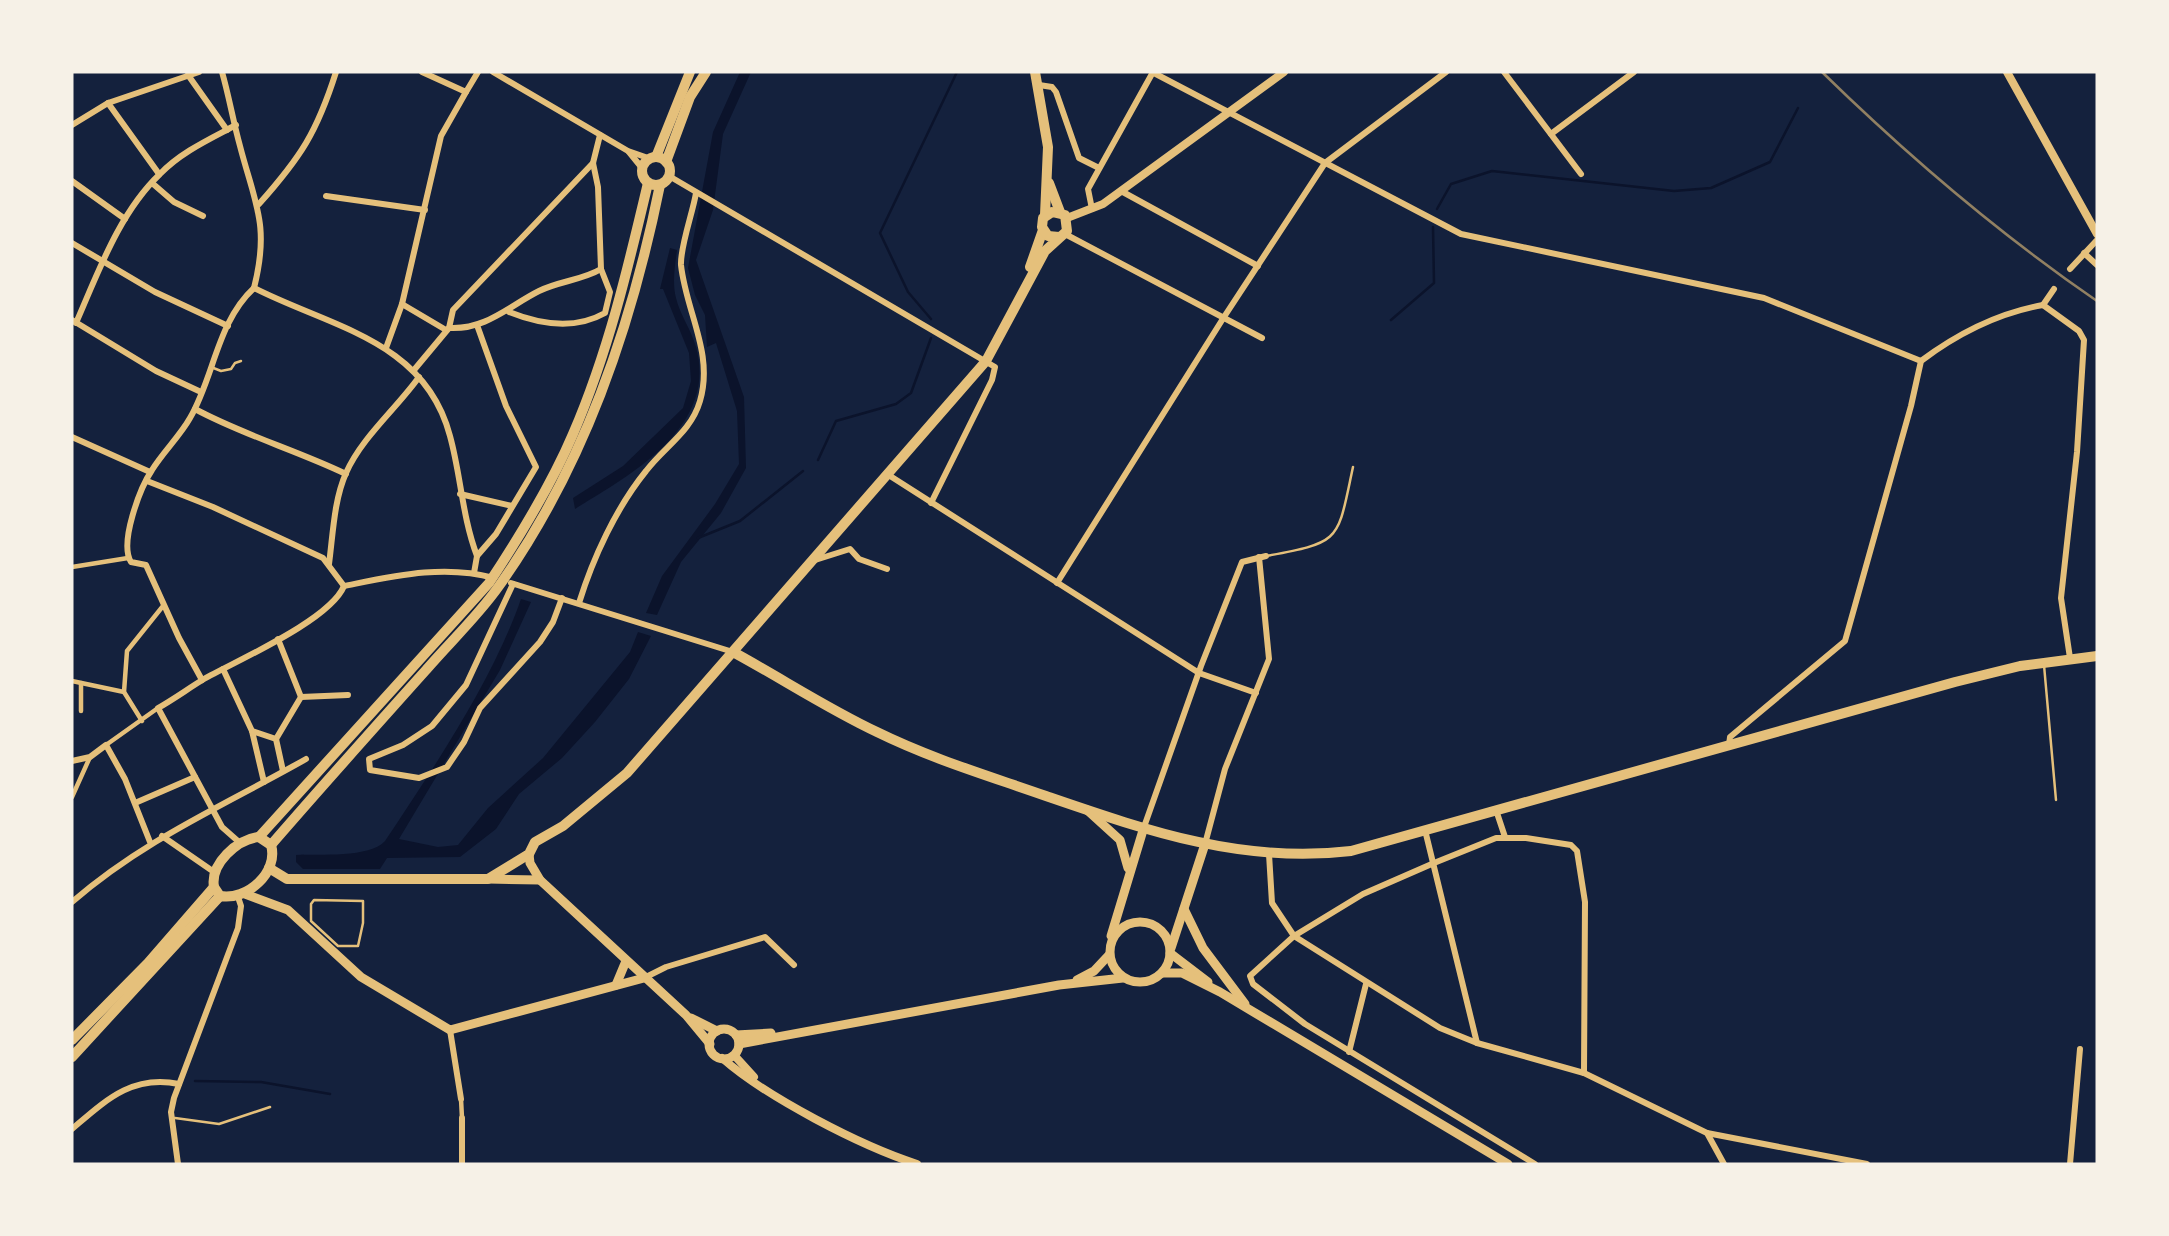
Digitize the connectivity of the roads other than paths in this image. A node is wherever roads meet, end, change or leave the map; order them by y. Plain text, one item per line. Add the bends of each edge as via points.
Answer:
1 (199, 72) edge
2 (222, 72) edge
3 (336, 72) edge
4 (422, 72) edge
5 (478, 72) edge
6 (493, 72) edge
7 (690, 72) edge
8 (706, 72) edge
9 (1035, 72) edge
10 (1153, 72) edge
11 (1284, 72) edge
12 (1446, 72) edge
13 (1504, 72) edge
14 (1634, 72) edge
15 (2007, 72) edge
16 (188, 75) junction
17 (1039, 85) junction
18 (466, 92) junction
19 (108, 103) junction
20 (1229, 112) junction
21 (72, 125) edge
22 (236, 125) junction
23 (227, 130) junction
24 (1551, 134) junction
25 (600, 135) junction
26 (628, 151) junction
27 (658, 159) junction
28 (593, 163) junction
29 (1325, 163) junction
30 (1099, 168) junction
31 (642, 169) junction
32 (159, 174) junction
33 (1047, 174) junction
34 (1581, 174) dead end
35 (669, 176) junction
36 (72, 181) edge
37 (152, 183) junction
38 (654, 184) junction
39 (1121, 191) junction
40 (696, 193) junction
41 (326, 196) dead end
42 (259, 204) junction
43 (1092, 209) junction
44 (425, 211) junction
45 (1045, 215) junction
46 (1063, 215) junction
47 (203, 216) dead end
48 (125, 219) junction
49 (1043, 230) junction
50 (2097, 234) edge
51 (1062, 235) junction
52 (2097, 240) edge
53 (72, 243) edge
54 (2084, 253) junction
55 (103, 262) junction
56 (2097, 265) edge
57 (1258, 266) junction
58 (601, 269) junction
59 (2070, 269) dead end
60 (254, 288) junction
61 (2054, 289) dead end
62 (1022, 291) junction
63 (402, 304) junction
64 (2043, 305) junction
65 (509, 312) junction
66 (1224, 317) junction
67 (74, 322) edge
68 (228, 326) junction
69 (477, 326) junction
70 (448, 329) junction
71 (1262, 338) dead end
72 (386, 348) junction
73 (241, 361) dead end
74 (985, 361) junction
75 (1921, 361) junction
76 (210, 367) junction
77 (414, 370) junction
78 (419, 377) junction
79 (201, 392) junction
80 (195, 409) junction
81 (72, 437) edge
82 (1353, 467) dead end
83 (150, 472) junction
84 (346, 474) junction
85 (887, 474) junction
86 (147, 481) junction
87 (460, 494) junction
88 (930, 503) junction
89 (512, 506) junction
90 (477, 556) junction
91 (1263, 556) junction
92 (128, 558) junction
93 (811, 561) junction
94 (329, 564) junction
95 (72, 567) edge
96 (887, 569) dead end
97 (474, 573) junction
98 (1058, 583) junction
99 (513, 584) junction
100 (344, 586) junction
101 (493, 586) junction
102 (562, 598) junction
103 (579, 603) junction
104 (163, 607) junction
105 (278, 639) junction
106 (733, 652) junction
107 (2097, 656) edge
108 (2070, 658) junction
109 (2043, 662) junction
110 (223, 669) junction
111 (1199, 673) junction
112 (202, 680) junction
113 (72, 681) edge
114 (80, 683) junction
115 (124, 692) junction
116 (1256, 693) junction
117 (348, 695) dead end
118 (301, 697) junction
119 (158, 708) junction
120 (81, 711) dead end
121 (142, 721) junction
122 (1745, 725) junction
123 (252, 731) junction
124 (276, 739) junction
125 (1752, 739) junction
126 (107, 745) junction
127 (1729, 745) junction
128 (90, 757) junction
129 (306, 758) dead end
130 (72, 761) edge
131 (283, 771) junction
132 (195, 776) junction
133 (264, 782) junction
134 (72, 797) edge
135 (2056, 800) dead end
136 (135, 803) junction
137 (212, 810) junction
138 (1087, 810) junction
139 (1496, 810) junction
140 (1144, 827) junction
141 (1425, 830) junction
142 (162, 836) junction
143 (259, 837) junction
144 (1505, 837) junction
145 (150, 842) junction
146 (239, 842) junction
147 (271, 845) junction
148 (1205, 845) junction
149 (529, 854) junction
150 (1269, 854) junction
151 (1434, 863) junction
152 (269, 868) junction
153 (214, 872) junction
154 (1128, 873) junction
155 (488, 879) junction
156 (540, 880) junction
157 (217, 892) junction
158 (242, 895) junction
159 (72, 902) edge
160 (1184, 909) junction
161 (311, 921) joint
162 (1294, 936) junction
163 (1109, 950) junction
164 (1170, 951) junction
165 (626, 961) junction
166 (794, 965) dead end
167 (1162, 973) junction
168 (644, 978) junction
169 (1123, 978) junction
170 (1366, 984) junction
171 (616, 985) junction
172 (1059, 985) junction
173 (1220, 992) junction
174 (1251, 1010) junction
175 (686, 1016) junction
176 (450, 1030) junction
177 (717, 1031) junction
178 (72, 1040) edge
179 (738, 1040) junction
180 (1477, 1043) junction
181 (709, 1044) junction
182 (2080, 1049) dead end
183 (1349, 1052) junction
184 (734, 1055) junction
185 (72, 1057) edge
186 (722, 1058) junction
187 (1584, 1073) junction
188 (179, 1084) junction
189 (764, 1086) junction
190 (461, 1099) joint
191 (270, 1107) dead end
192 (172, 1118) junction
193 (462, 1118) joint
194 (72, 1129) edge
195 (1707, 1133) junction
196 (902, 1162) edge
197 (178, 1164) edge
198 (462, 1164) edge
199 (917, 1164) edge
200 (1508, 1164) edge
201 (1535, 1164) edge
202 (1724, 1164) edge
203 (1867, 1164) edge
204 (2070, 1164) edge

1 - 16 street
2 - 22 street
3 - 42 street via 304,151
4 - 18 street
5 - 18 street
6 - 25 street
7 - 27 main road
8 - 27 main road
9 - 17 main road
10 - 20 street
10 - 30 street
11 - 20 street
12 - 29 street
13 - 24 street
14 - 24 street
15 - 50 street
16 - 19 street
16 - 23 street
17 - 30 street via 1056,92 1079,158
17 - 33 main road via 1048,146
18 - 44 street via 441,136
19 - 21 street
19 - 32 street
20 - 29 street
20 - 39 street
22 - 23 street
22 - 42 street
23 - 32 street
24 - 34 street
25 - 26 street
25 - 28 street
26 - 27 street
26 - 31 street
27 - 31 main road
27 - 35 main road
28 - 58 street
28 - 70 street via 453,310
29 - 57 street
29 - 75 street via 1461,234 1764,298
30 - 43 street via 1086,192
31 - 38 main road
32 - 37 street
33 - 45 main road
33 - 46 main road
35 - 38 main road
35 - 40 street
36 - 48 street
37 - 47 street via 174,202
37 - 48 street
38 - 101 main road via 592,388 559,464
39 - 43 street
39 - 57 street
40 - 74 street
40 - 103 street via 681,263 704,360 701,400 692,422 648,468 623,504
41 - 44 street
42 - 60 street via 261,258
43 - 46 street
44 - 63 street
45 - 46 main road
45 - 49 main road
46 - 51 main road
48 - 55 street
49 - 51 main road via 1051,237
49 - 62 main road
51 - 62 main road via 1045,251
51 - 66 street
52 - 54 street
53 - 55 street
54 - 56 street
54 - 59 street
55 - 67 street
55 - 68 street
57 - 66 street
58 - 65 street via 539,291
58 - 65 street via 610,292 605,313 597,317 538,324
60 - 68 street
60 - 72 street
61 - 64 street
62 - 74 main road
63 - 70 street
63 - 72 street
64 - 75 street via 2017,310 1948,340
64 - 108 street via 2079,331 2084,340 2061,598
65 - 69 street
66 - 71 street
66 - 98 street
67 - 79 street
68 - 76 street
69 - 70 street
69 - 89 street via 506,406 536,467
70 - 77 street
72 - 77 street
73 - 76 lane via 221,371
74 - 85 main road
74 - 88 street via 995,367 995,373
75 - 122 street via 1845,641
76 - 79 street
77 - 78 street
78 - 84 street
78 - 87 street via 445,419
79 - 80 street
80 - 83 street
80 - 84 street
81 - 83 street
82 - 91 lane via 1342,520 1333,538 1311,548
83 - 86 street
84 - 94 street
85 - 88 street
85 - 93 main road
86 - 92 street via 129,529
86 - 94 street via 213,507
87 - 89 street
87 - 90 street
88 - 98 street
89 - 90 street
90 - 97 street
91 - 111 street via 1242,562
91 - 116 street via 1269,659
92 - 95 street
92 - 104 street via 146,565
93 - 96 street via 850,549 859,559
93 - 106 main road
94 - 100 street
97 - 99 street
97 - 100 street via 434,571
98 - 111 street
99 - 102 street
99 - 102 street via 476,665 449,705 432,726 369,759 370,770 419,778 444,768 464,742 480,708 540,642
100 - 105 street via 320,611
101 - 143 main road
101 - 147 main road
102 - 103 street
103 - 106 street
104 - 112 street
104 - 115 street via 127,651
105 - 110 street
105 - 118 street
106 - 138 main road via 876,732 953,765
106 - 149 main road via 628,773 563,826 535,842
107 - 108 main road
108 - 109 main road
109 - 125 main road
109 - 135 lane
110 - 112 street
110 - 123 street
111 - 116 street
111 - 140 street
112 - 119 street
113 - 114 street
114 - 115 street
114 - 120 street
115 - 121 street
116 - 148 street via 1225,769
117 - 118 street
118 - 124 street
119 - 121 street
119 - 132 street
121 - 126 street
122 - 125 street
122 - 127 street via 1730,737
123 - 124 street
123 - 133 street
124 - 131 street
125 - 127 main road
126 - 128 street
126 - 136 street
127 - 139 main road
128 - 130 street
128 - 134 street
129 - 131 street
131 - 133 street
132 - 136 street
132 - 137 street
133 - 137 street
136 - 145 street
137 - 142 street
137 - 146 street
138 - 140 main road
138 - 154 main road via 1119,841
139 - 141 main road
139 - 144 street
140 - 148 main road
140 - 154 main road
141 - 150 main road via 1351,850
141 - 151 street
142 - 145 street
142 - 153 street
143 - 146 main road
143 - 147 main road
144 - 151 street
144 - 187 street via 1571,845 1577,852 1585,902
145 - 159 street
146 - 153 main road
147 - 152 main road
148 - 150 main road
148 - 160 main road
149 - 155 main road
149 - 156 main road
150 - 162 street via 1272,903
151 - 162 street via 1363,894
151 - 180 street
152 - 155 main road via 287,879
152 - 158 main road
153 - 157 main road
154 - 163 main road
155 - 156 main road
156 - 165 main road
157 - 158 main road
157 - 178 main road
157 - 185 main road
158 - 176 main road via 288,910 361,977
158 - 188 street via 238,928
160 - 164 main road
160 - 174 main road via 1203,948
161 - 161 lane via 338,946 355,947 360,942 363,901 314,900
162 - 170 street
162 - 183 street via 1250,976 1253,984
163 - 164 main road via 1119,929 1137,922 1163,932
163 - 169 main road via 1111,964
163 - 172 main road via 1093,972
164 - 167 main road
164 - 173 main road
165 - 168 main road
165 - 171 main road
166 - 168 street via 765,937
167 - 169 main road via 1139,983
167 - 173 main road via 1182,972
168 - 171 main road
168 - 175 main road
169 - 172 main road
170 - 180 street via 1440,1028
170 - 183 street
171 - 176 main road
172 - 179 main road
173 - 174 main road
174 - 200 main road
175 - 177 main road
175 - 181 main road
176 - 190 street
177 - 179 main road via 730,1030
177 - 181 main road
179 - 184 main road
180 - 187 street
181 - 186 main road
182 - 204 street
183 - 201 street
184 - 186 main road
184 - 189 street
186 - 189 street
187 - 195 street
188 - 192 street
188 - 194 street via 149,1080 134,1084
189 - 196 street
190 - 193 street
191 - 192 lane via 219,1124
192 - 197 street
193 - 198 street
195 - 202 street
195 - 203 street
196 - 199 street

